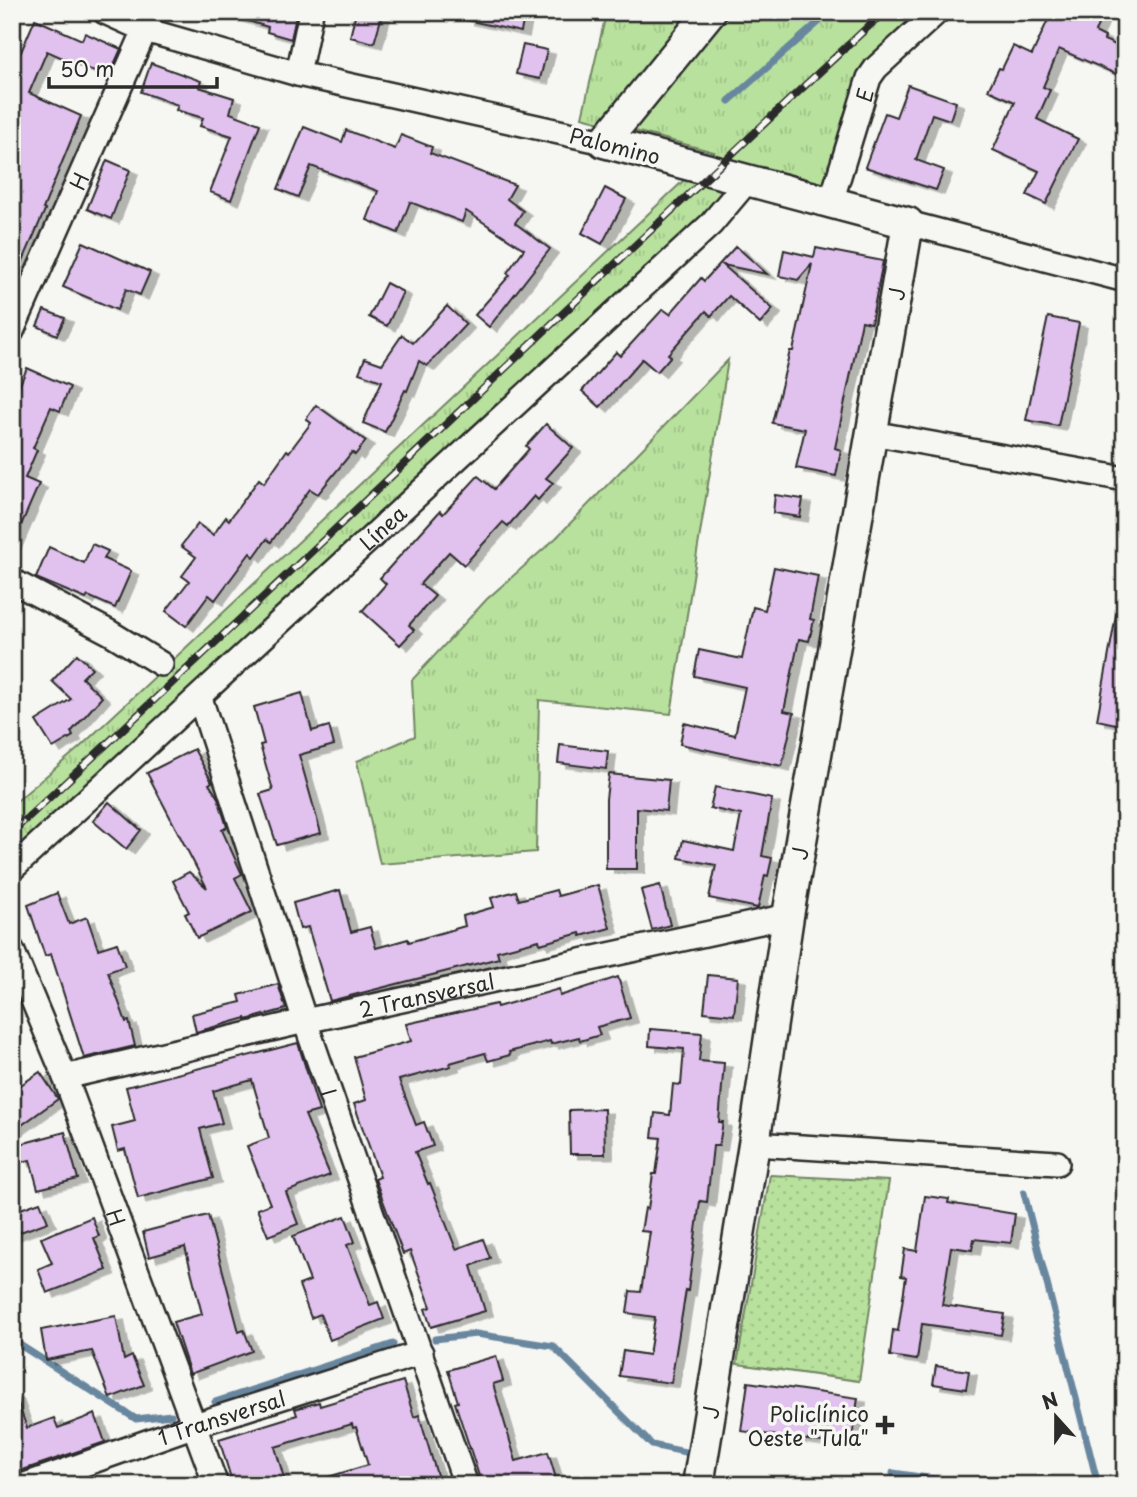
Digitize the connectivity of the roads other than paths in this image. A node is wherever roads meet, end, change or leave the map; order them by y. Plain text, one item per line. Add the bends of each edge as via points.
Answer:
1 (105, 12) edge
2 (311, 12) edge
3 (710, 12) edge
4 (937, 12) edge
5 (145, 30) junction
6 (298, 74) junction
7 (604, 142) junction
8 (748, 180) junction
9 (831, 202) junction
10 (908, 223) junction
11 (1125, 280) edge
12 (12, 331) edge
13 (872, 433) junction
14 (1125, 479) edge
15 (12, 581) edge
16 (161, 664) dead end
17 (200, 698) junction
18 (12, 869) edge
19 (788, 916) junction
20 (12, 950) edge
21 (305, 1021) junction
22 (65, 1077) junction
23 (754, 1144) junction
24 (1057, 1163) dead end
25 (421, 1353) junction
26 (195, 1425) junction
27 (25, 1485) edge
28 (216, 1485) edge
29 (466, 1485) edge
30 (698, 1485) edge

1 - 5 street, Palomino
2 - 6 street
3 - 7 main road
4 - 9 street, E via 869,78
5 - 6 street, Palomino
5 - 12 street, H
6 - 7 street, Palomino
7 - 8 main road, Palomino
8 - 9 main road, Palomino
8 - 17 street, Línea via 711,224
9 - 10 main road, Palomino
10 - 11 street, Palomino
10 - 13 main road, J
13 - 14 street
13 - 19 main road, J
15 - 16 street
17 - 18 street, Línea
17 - 21 street, I
19 - 21 street, 2 Transversal
19 - 23 main road, J
20 - 22 street, H
21 - 22 street, 2 Transversal
21 - 25 street, I
22 - 26 street, H
23 - 24 street
23 - 30 main road, J
25 - 26 street, 1 Transversal
25 - 29 street, I
26 - 27 street, 1 Transversal
26 - 28 street, H

